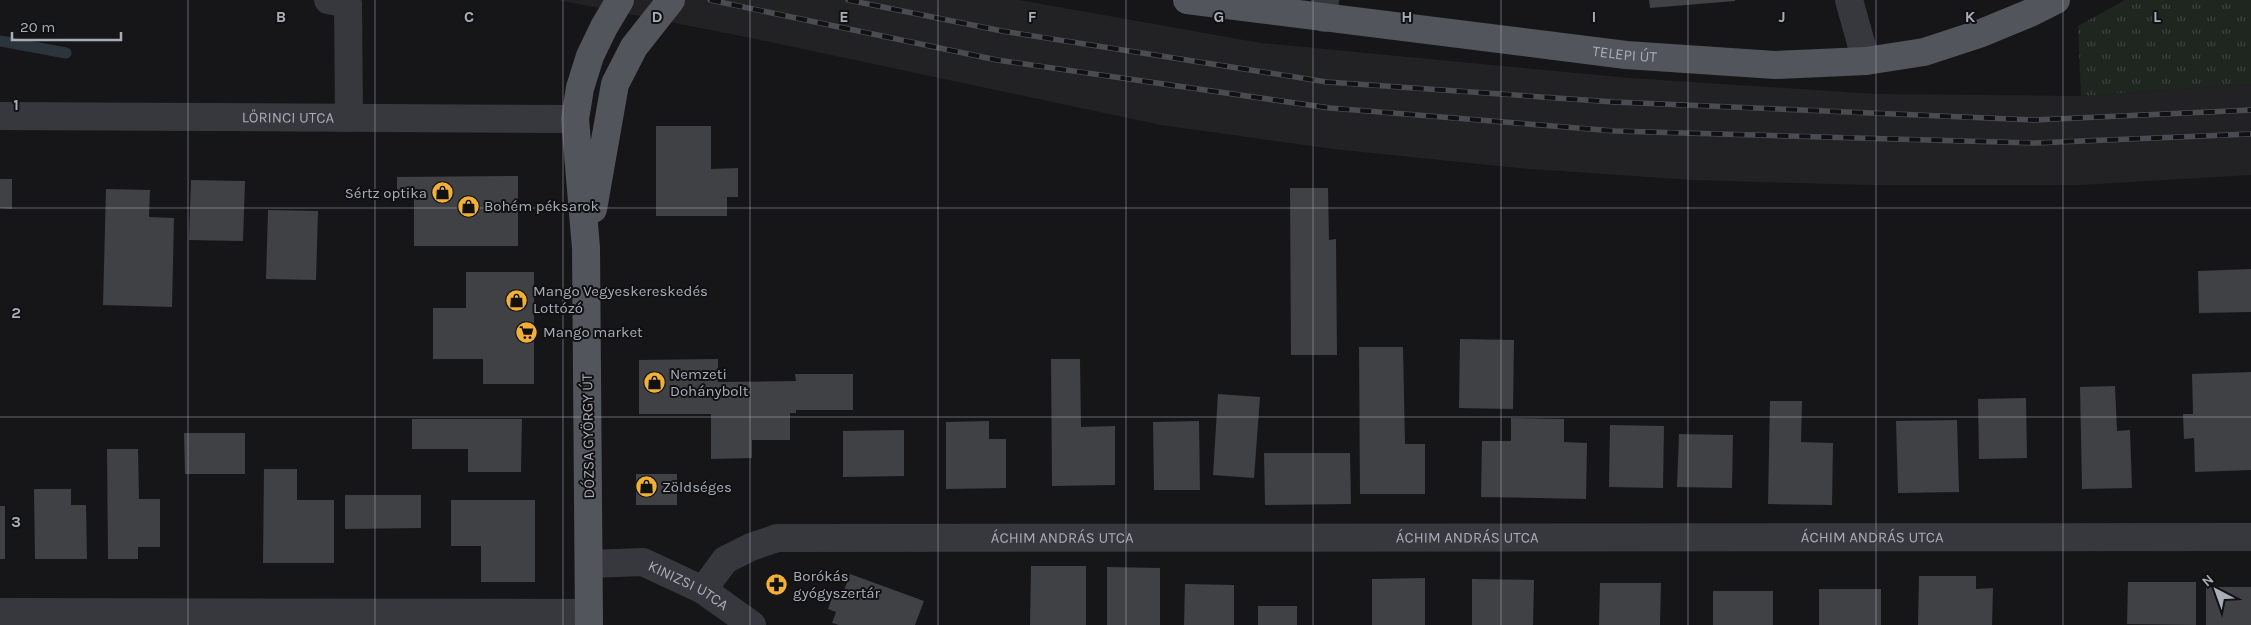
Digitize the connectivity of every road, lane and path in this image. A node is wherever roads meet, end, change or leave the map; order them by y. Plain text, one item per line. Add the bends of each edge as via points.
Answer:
1 (328, 0) edge
2 (620, 0) edge
3 (671, 0) edge
4 (1189, 0) edge
5 (1849, 0) edge
6 (2056, 0) edge
7 (1325, 9) edge
8 (1866, 61) junction
9 (0, 116) edge
10 (349, 118) junction
11 (575, 119) junction
12 (586, 248) junction
13 (2251, 537) edge
14 (589, 564) junction
15 (703, 590) junction
16 (0, 612) edge
17 (589, 619) edge
18 (752, 625) edge

1 - 10 street via 348,4
2 - 11 main road, DÓZSA GYÖRGY ÚT via 590,56
3 - 12 main road, DÓZSA GYÖRGY ÚT via 634,47 615,84
4 - 7 main road, TELEPI ÚT
5 - 8 street
6 - 8 main road, TELEPI ÚT via 1979,34 1924,52
7 - 8 main road, TELEPI ÚT via 1626,55 1775,65
9 - 10 street, LŐRINCI UTCA
10 - 11 street, LŐRINCI UTCA
11 - 12 main road, DÓZSA GYÖRGY ÚT
12 - 14 main road, DÓZSA GYÖRGY ÚT
13 - 15 street, ÁCHIM ANDRÁS UTCA via 777,538 725,560
14 - 15 street, KINIZSI UTCA via 643,562
14 - 17 main road, DÓZSA GYÖRGY ÚT
15 - 18 street, KINIZSI UTCA
16 - 17 street

